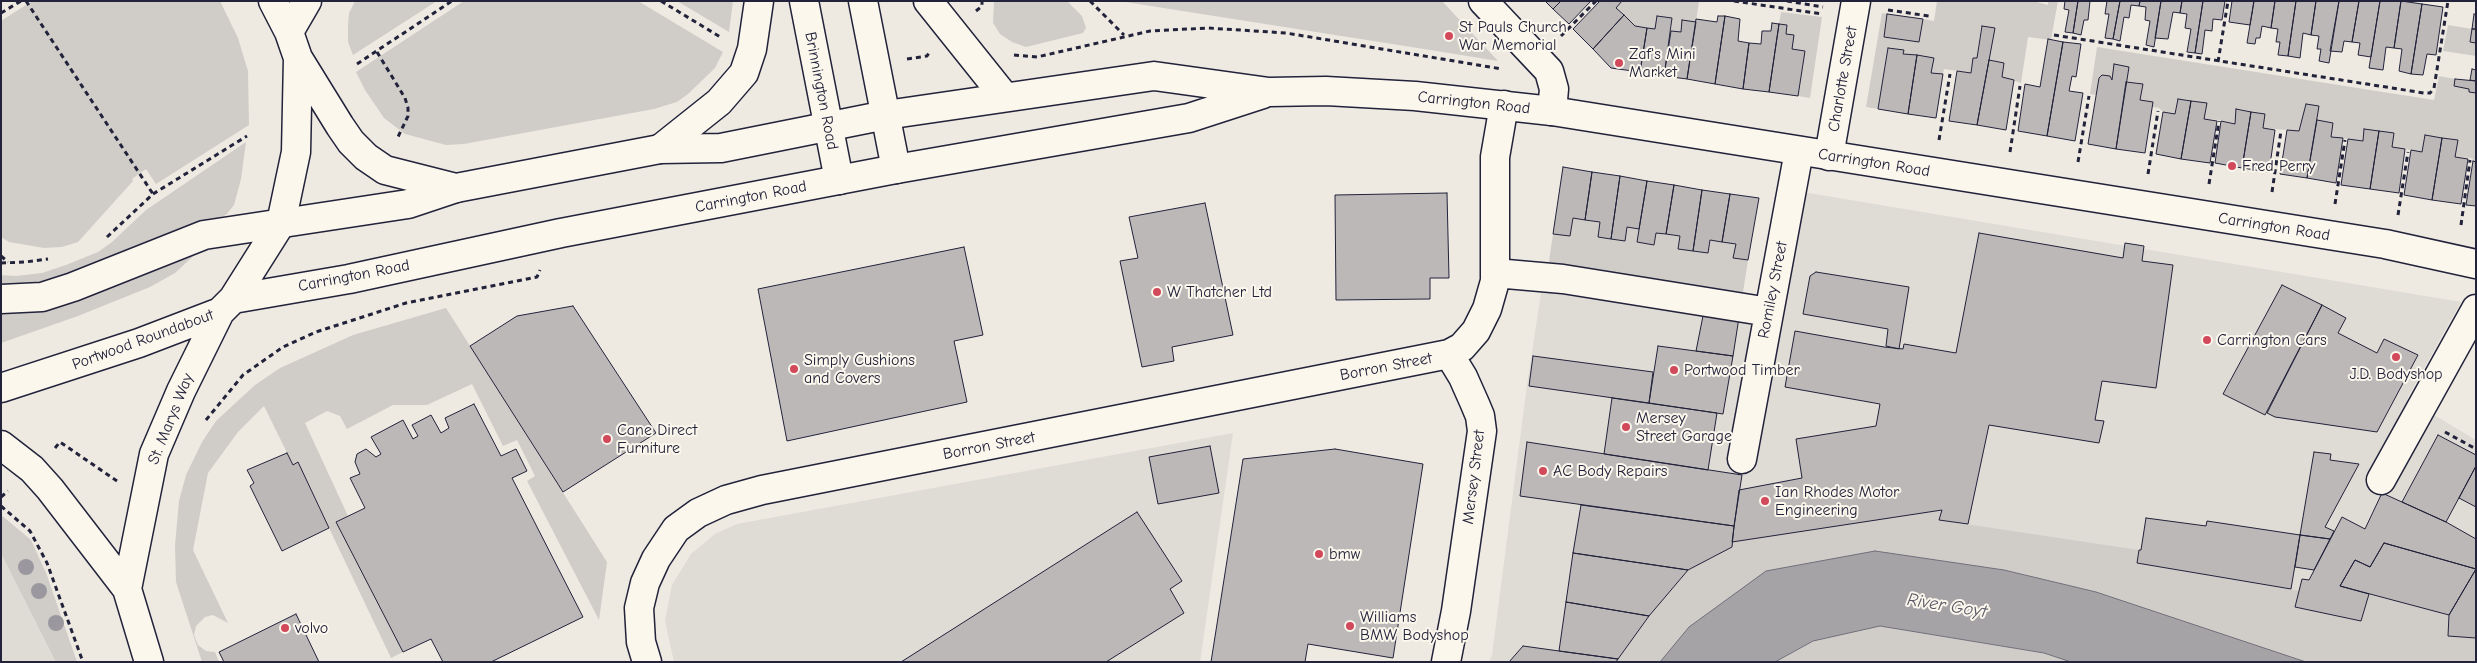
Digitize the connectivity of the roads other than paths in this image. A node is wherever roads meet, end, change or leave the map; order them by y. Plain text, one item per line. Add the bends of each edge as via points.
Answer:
1 (273, 1) edge
2 (307, 1) edge
3 (759, 1) edge
4 (804, 1) edge
5 (863, 1) edge
6 (928, 1) edge
7 (1483, 1) edge
8 (1843, 5) edge
9 (289, 32) junction
10 (298, 58) junction
11 (1269, 92) junction
12 (1004, 96) junction
13 (1504, 105) junction
14 (1552, 111) junction
15 (886, 115) junction
16 (829, 127) junction
17 (660, 149) junction
18 (1799, 151) junction
19 (1829, 156) junction
20 (896, 169) junction
21 (839, 180) junction
22 (456, 188) junction
23 (281, 223) junction
24 (2476, 264) edge
25 (1494, 273) junction
26 (1, 299) edge
27 (226, 306) junction
28 (2476, 309) edge
29 (1768, 312) junction
30 (1449, 354) junction
31 (1, 388) edge
32 (1, 445) edge
33 (1742, 459) dead end
34 (2381, 480) dead end
35 (127, 589) junction
36 (149, 662) edge
37 (646, 662) edge
38 (1446, 662) edge

1 - 9 main road, Portwood Roundabout
2 - 9 main road
3 - 17 main road via 752,50 744,73 719,102
4 - 16 main road, Brinnington Road
5 - 15 main road
6 - 12 main road
7 - 14 main road via 1550,71 1554,89
8 - 19 main road, Charlotte Street
9 - 10 main road, Portwood Roundabout
10 - 22 main road, Carrington Road via 351,142 366,157 385,170
10 - 23 main road, Portwood Roundabout via 296,152
11 - 12 main road, Carrington Road via 1154,76
11 - 13 main road, Carrington Road via 1326,91
11 - 20 main road, Carrington Road via 1189,118
12 - 15 main road, Carrington Road
13 - 14 main road, Carrington Road
13 - 25 main road via 1495,158
14 - 18 main road, Carrington Road
15 - 16 main road, Carrington Road
15 - 20 main road
16 - 17 main road, Carrington Road via 721,148
16 - 21 main road, Brinnington Road
17 - 22 main road, Carrington Road
18 - 19 main road, Carrington Road
18 - 29 main road, Romiley Street
19 - 24 main road, Carrington Road via 2385,244
20 - 21 main road, Carrington Road
21 - 27 main road, Carrington Road via 560,233
22 - 23 main road via 408,204
23 - 26 main road via 204,235 111,274 42,297
23 - 27 main road, Portwood Roundabout
25 - 29 main road via 1563,279
25 - 30 main road via 1487,309 1476,331 1462,347
27 - 31 main road, Portwood Roundabout via 130,346
27 - 35 main road, St. Marys Way via 181,391 154,454
28 - 34 main road
29 - 33 main road, Romiley Street
30 - 37 main road, Borron Street via 762,490 726,500 698,513 676,530 656,558 644,583 639,608
30 - 38 main road, Mersey Street via 1475,404 1482,431
32 - 35 main road, St. Marys Way via 50,488
35 - 36 main road, St. Marys Way

